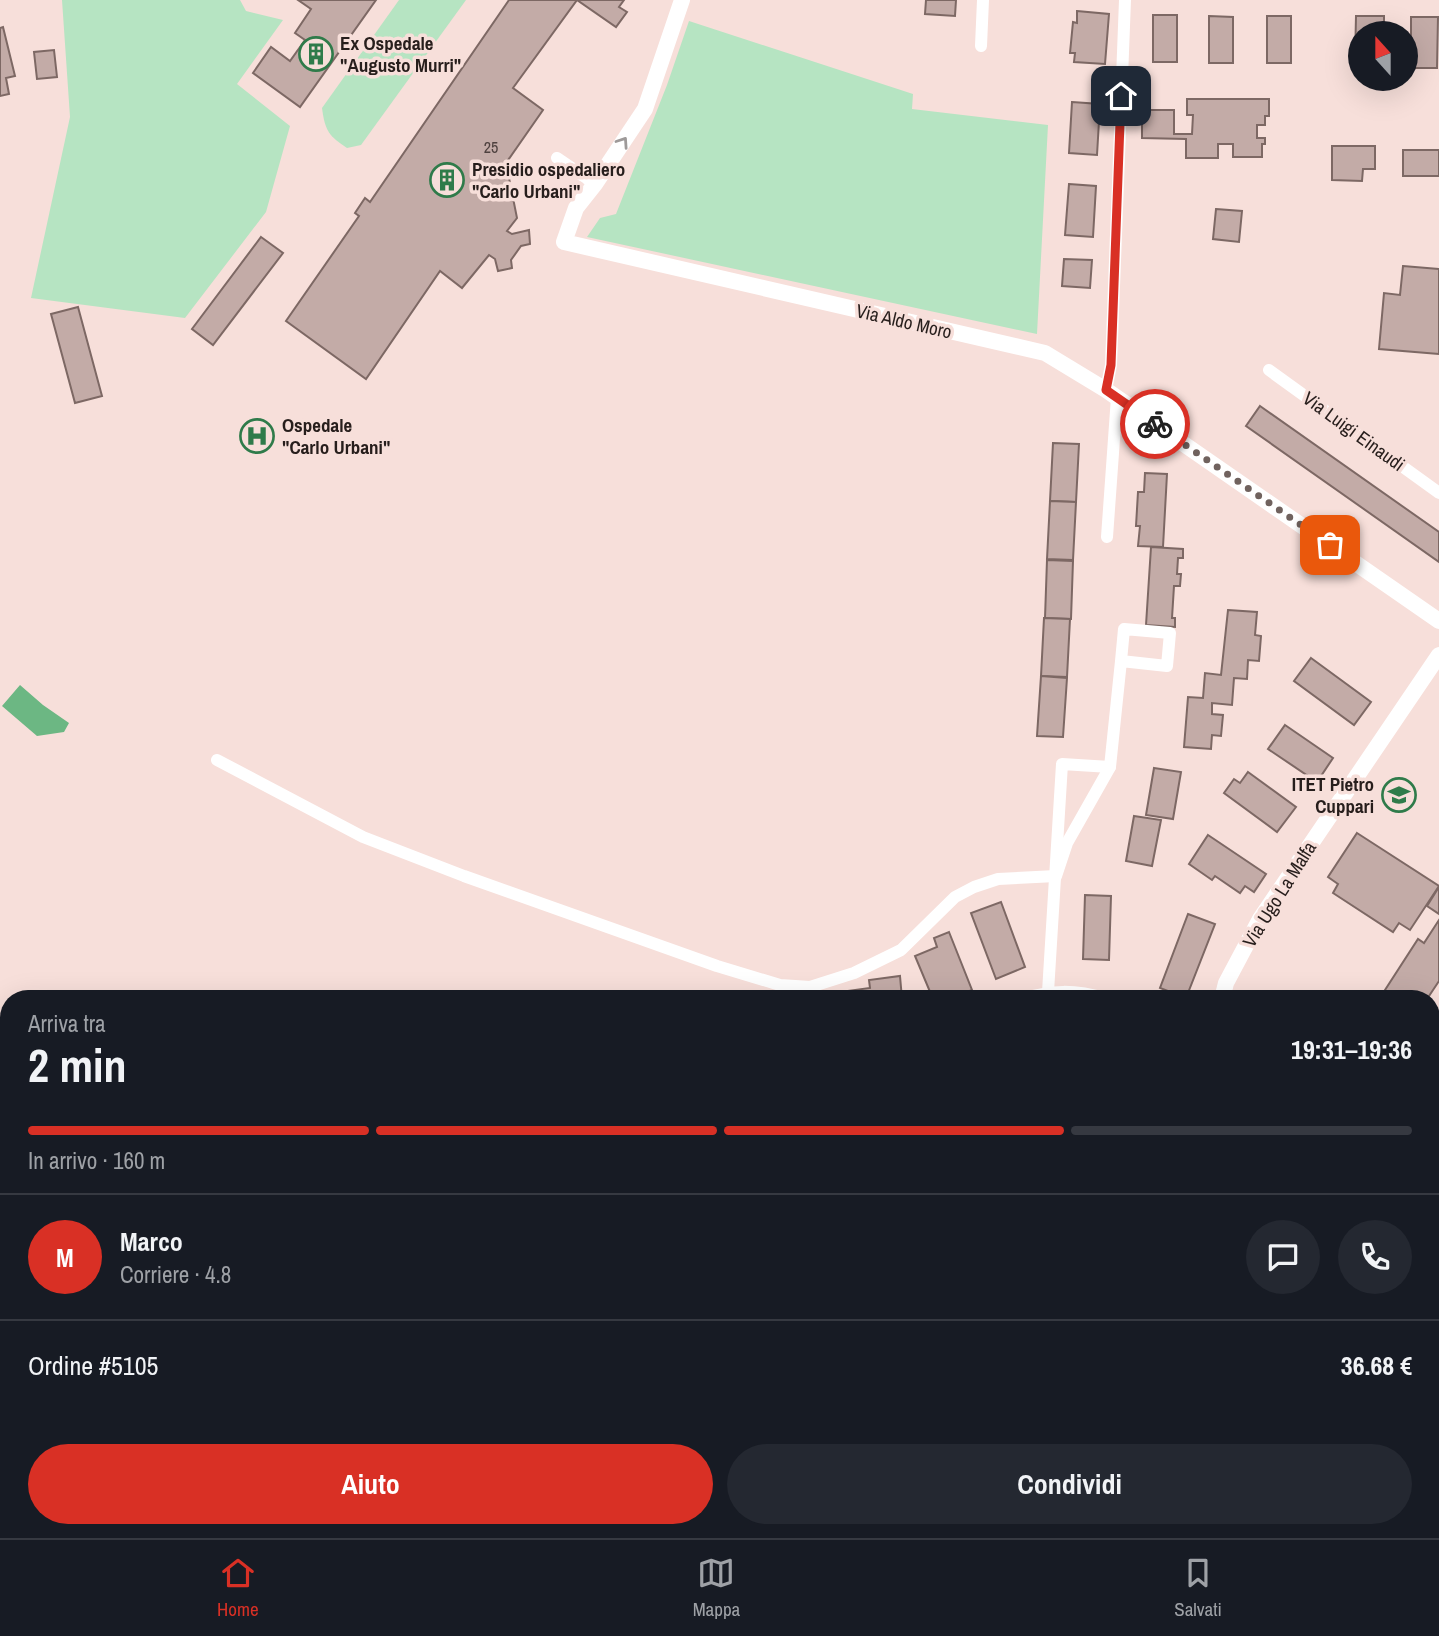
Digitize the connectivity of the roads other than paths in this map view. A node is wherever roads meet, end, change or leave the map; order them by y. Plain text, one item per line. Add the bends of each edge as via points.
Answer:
1 (682, 0) edge
2 (983, 0) edge
3 (1125, 0) edge
4 (981, 46) dead end
5 (557, 158) dead end
6 (595, 184) junction
7 (1269, 370) dead end
8 (1111, 394) junction
9 (1439, 493) edge
10 (1107, 537) dead end
11 (1439, 621) edge
12 (1439, 655) edge
13 (1121, 661) junction
14 (217, 760) dead end
15 (1110, 767) junction
16 (1056, 876) junction
17 (1048, 990) edge
18 (1224, 990) edge

6 -> 1 street, Via Aldo Moro via 645,109
2 - 4 street
3 - 8 street
5 - 6 street
6 - 8 street, Via Aldo Moro via 576,208 564,242 1045,353
7 - 9 street, Via Luigi Einaudi
8 - 10 street
8 - 11 street, Via Aldo Moro
12 - 18 street, Via Ugo La Malfa via 1260,919
13 - 13 street via 1167,666 1170,633 1124,629
13 - 15 street
14 - 16 street via 363,837 780,985 810,987 854,973 901,950 955,897 974,887 998,879
15 - 16 street via 1067,843
15 - 16 street via 1062,764
16 - 17 street

